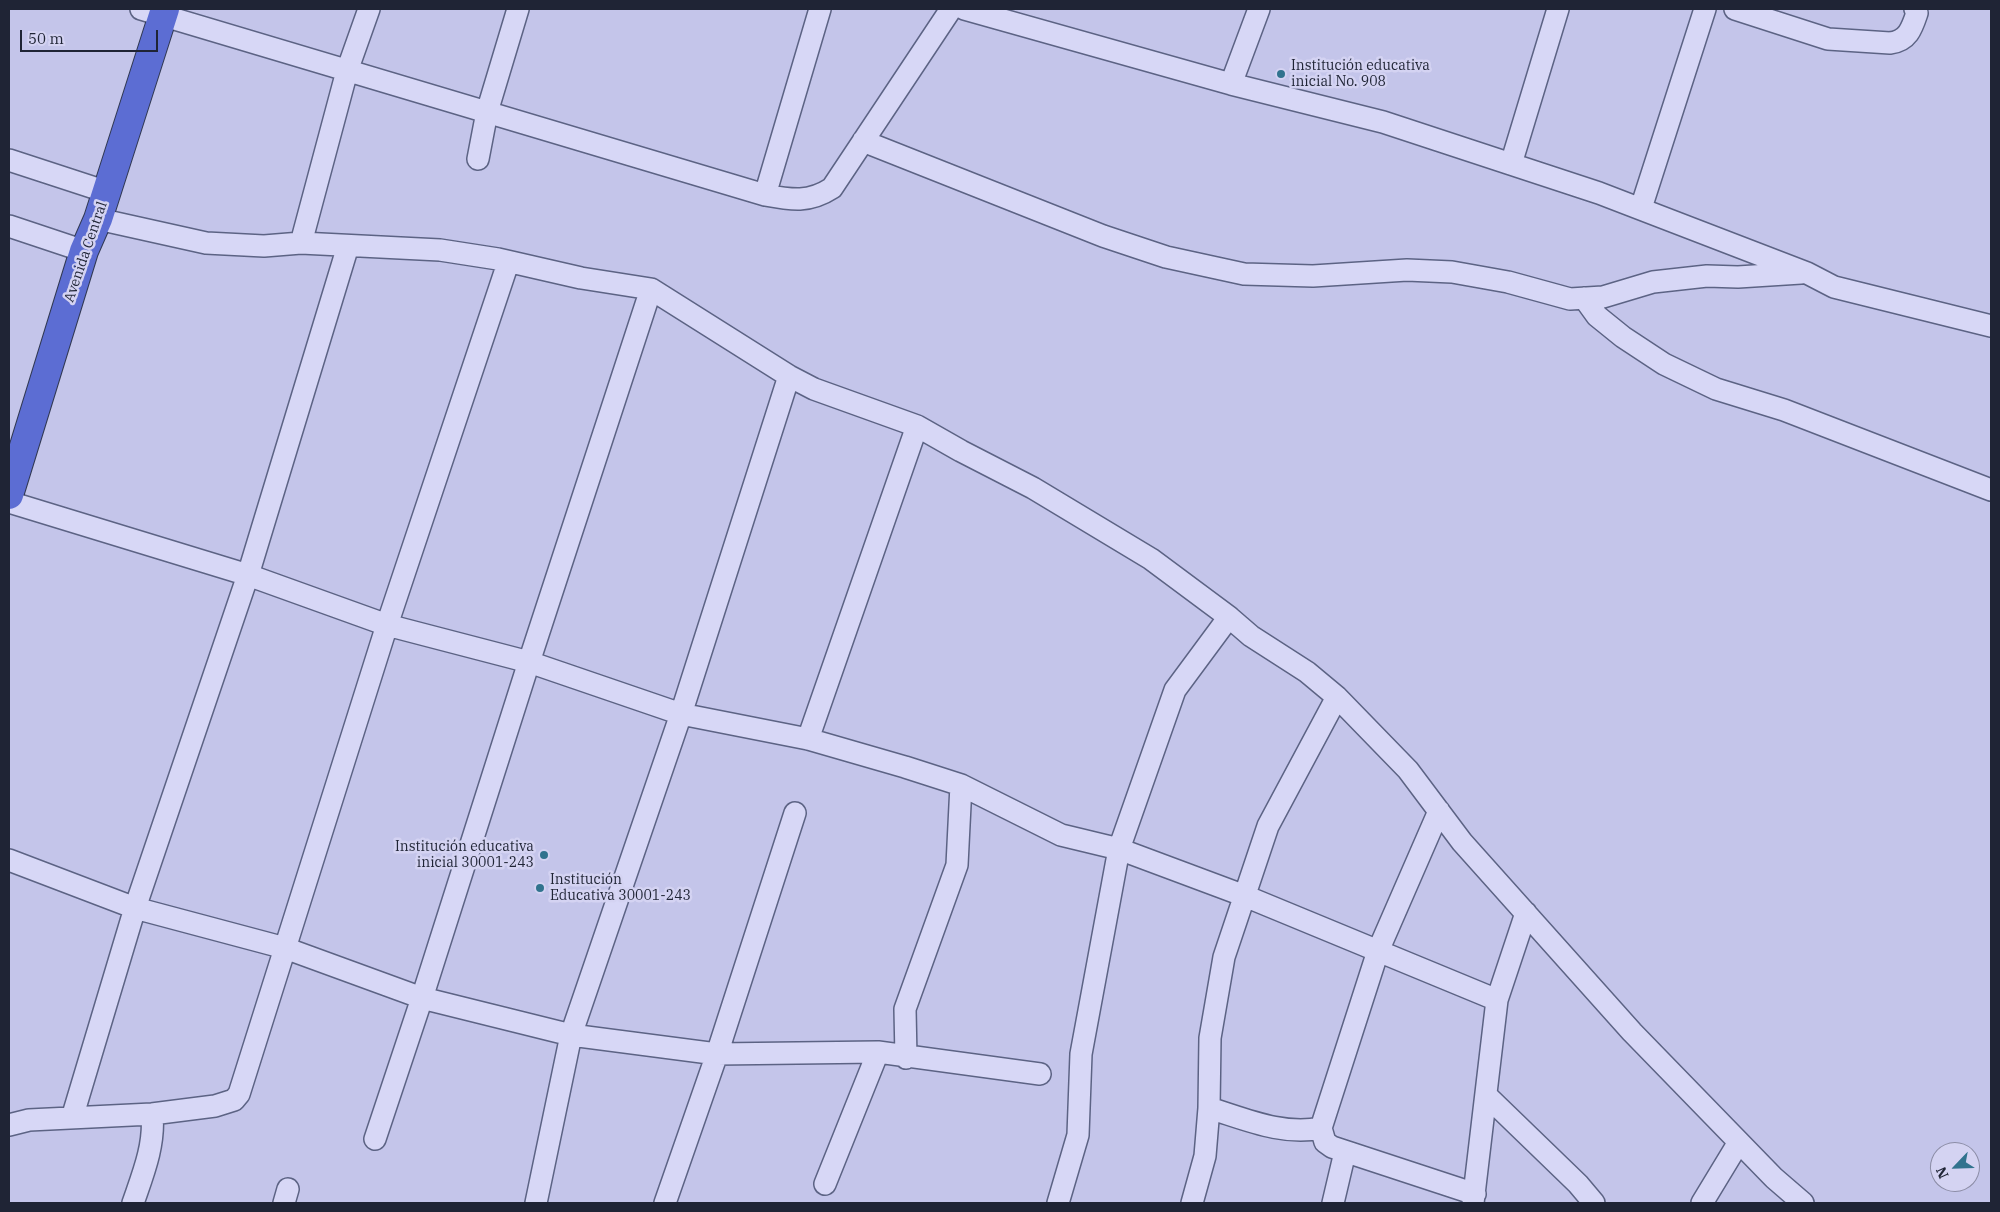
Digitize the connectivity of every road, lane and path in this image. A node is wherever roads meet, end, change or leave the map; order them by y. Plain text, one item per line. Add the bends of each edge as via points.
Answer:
1 (369, 9) edge
2 (518, 9) edge
3 (820, 9) edge
4 (951, 9) edge
5 (964, 9) edge
6 (1259, 9) edge
7 (1558, 9) edge
8 (1705, 9) edge
9 (1735, 9) edge
10 (1915, 9) edge
11 (156, 11) edge
12 (348, 71) junction
13 (1231, 84) junction
14 (487, 112) junction
15 (863, 141) junction
16 (478, 159) dead end
17 (9, 160) edge
18 (1511, 164) junction
19 (107, 192) junction
20 (765, 195) junction
21 (1642, 208) junction
22 (98, 218) junction
23 (9, 226) edge
24 (301, 243) junction
25 (348, 246) junction
26 (84, 251) junction
27 (508, 262) junction
28 (1807, 273) junction
29 (651, 288) junction
30 (1584, 298) junction
31 (1991, 326) edge
32 (788, 376) junction
33 (917, 426) junction
34 (1991, 490) edge
35 (9, 495) edge
36 (9, 502) edge
37 (248, 575) junction
38 (1230, 617) junction
39 (387, 625) junction
40 (529, 662) junction
41 (1337, 697) junction
42 (681, 714) junction
43 (808, 739) junction
44 (961, 785) junction
45 (1439, 811) junction
46 (796, 813) dead end
47 (1119, 849) junction
48 (9, 860) edge
49 (1245, 896) junction
50 (135, 908) junction
51 (1526, 913) junction
52 (286, 948) junction
53 (1378, 951) junction
54 (422, 998) junction
55 (1497, 1000) junction
56 (571, 1035) junction
57 (878, 1052) junction
58 (717, 1054) junction
59 (906, 1058) junction
60 (1040, 1074) dead end
61 (1486, 1095) junction
62 (1209, 1108) junction
63 (152, 1114) junction
64 (72, 1118) junction
65 (9, 1125) edge
66 (1321, 1128) junction
67 (375, 1139) dead end
68 (1739, 1142) junction
69 (1346, 1152) junction
70 (825, 1184) dead end
71 (1474, 1199) edge
72 (133, 1203) edge
73 (536, 1203) edge
74 (665, 1203) edge
75 (1058, 1203) edge
76 (1192, 1203) edge
77 (1333, 1203) edge
78 (1594, 1203) edge
79 (1702, 1203) edge
80 (1803, 1203) edge

1 - 12 street
2 - 14 street
3 - 20 street
4 - 15 street
5 - 13 street
6 - 13 street
7 - 18 street
8 - 21 street
9 - 10 street via 1828,39 1890,43 1907,36 1917,13
11 - 12 street
11 - 19 highway, Avenida Central
12 - 14 street
12 - 24 street
13 - 18 street via 1382,122
14 - 16 street
14 - 20 street
15 - 20 street via 832,188 820,196 789,200
15 - 30 street via 1103,236 1166,257 1244,274 1313,276 1407,270 1452,272 1508,282 1570,299
17 - 19 street
18 - 21 street
19 - 22 highway, Avenida Central
21 - 28 street
22 - 24 street via 206,243 264,246
22 - 26 highway, Avenida Central
23 - 26 street
24 - 25 street
25 - 27 street via 440,250
25 - 37 street
26 - 35 highway, Avenida Central
27 - 29 street via 581,278
27 - 39 street
28 - 30 street via 1653,282 1603,297
28 - 31 street via 1834,286
29 - 32 street
29 - 40 street
30 - 34 street via 1598,316 1623,337 1664,364 1716,390 1784,410
32 - 33 street via 814,389
32 - 42 street
33 - 38 street via 1033,488 1134,549
33 - 43 street
36 - 37 street
37 - 39 street
37 - 50 street
38 - 41 street via 1251,636 1307,672
38 - 47 street via 1175,690
39 - 40 street
39 - 52 street
40 - 42 street
40 - 54 street
41 - 45 street via 1408,770
41 - 49 street via 1268,826
42 - 43 street
42 - 56 street
43 - 44 street
44 - 47 street via 1061,835
44 - 59 street via 958,864 905,1009
45 - 51 street via 1462,842
45 - 53 street
46 - 58 street
47 - 49 street
47 - 75 street via 1081,1054 1078,1135
48 - 50 street
49 - 53 street
49 - 62 street via 1224,957 1213,1020
50 - 52 street
50 - 64 street
51 - 55 street
51 - 68 street via 1632,1032
52 - 54 street
52 - 63 street via 239,1094 234,1100 216,1106
53 - 55 street
53 - 66 street
54 - 56 street
54 - 67 street
55 - 61 street
56 - 58 street
56 - 73 street
57 - 58 street
57 - 59 street
57 - 70 street
58 - 74 street
59 - 60 street
61 - 71 street
61 - 78 street
62 - 66 street via 1265,1125 1304,1132
62 - 76 street via 1204,1156
63 - 64 street
63 - 72 street via 150,1149
64 - 65 street via 29,1120
66 - 69 street via 1325,1142
68 - 79 street
68 - 80 street
69 - 71 street
69 - 77 street

